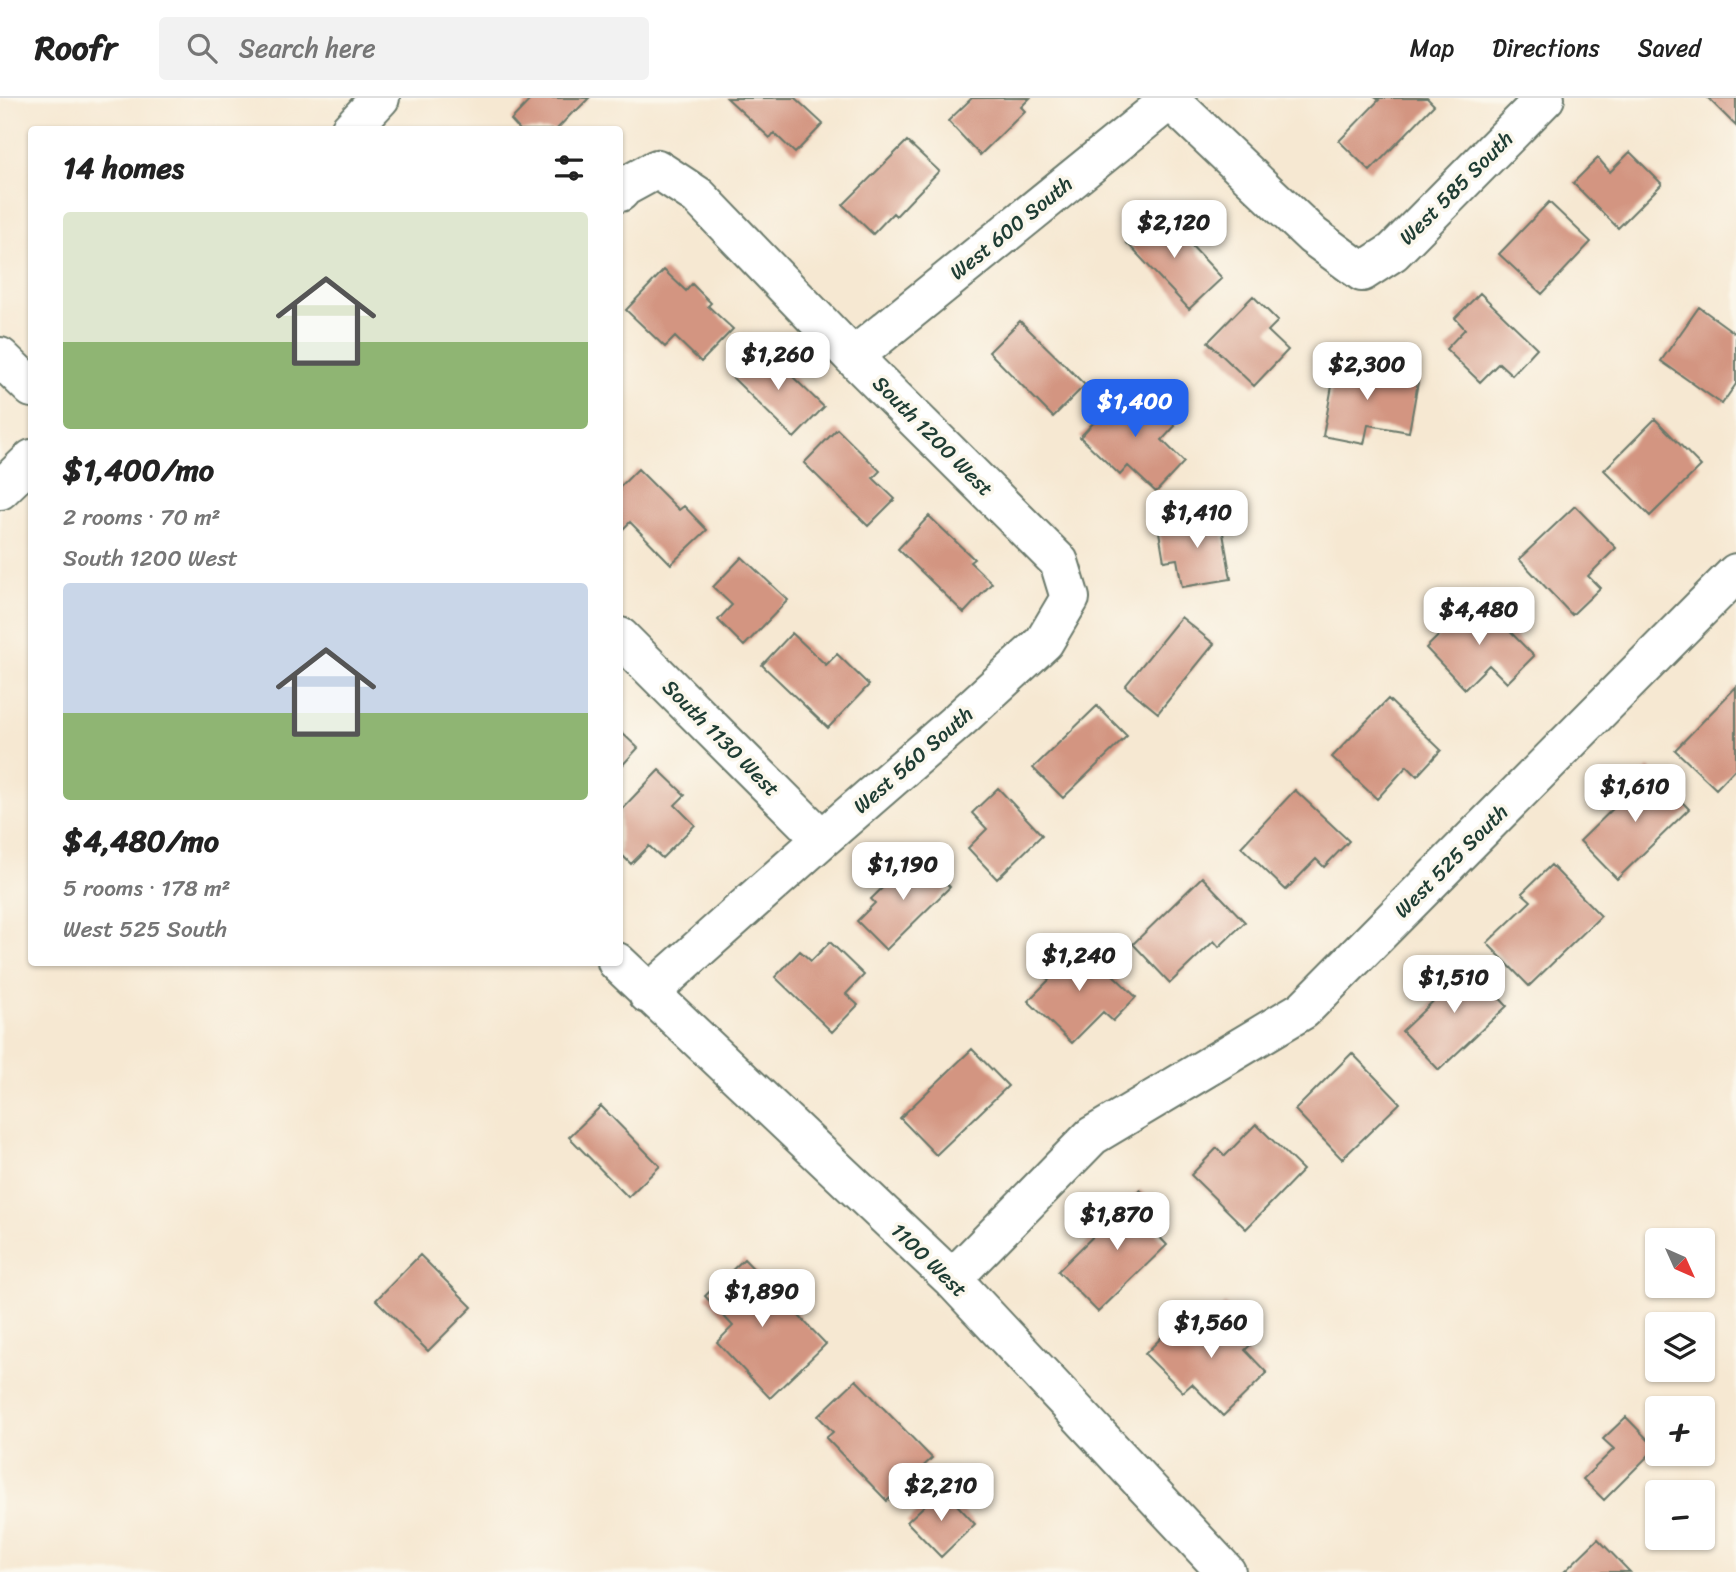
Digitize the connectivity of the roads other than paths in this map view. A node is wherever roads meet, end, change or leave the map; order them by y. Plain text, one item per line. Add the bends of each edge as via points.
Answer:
1 (380, 98) edge
2 (1545, 98) edge
3 (1169, 99) edge
4 (354, 126) edge
5 (623, 188) edge
6 (0, 357) edge
7 (853, 357) junction
8 (28, 384) edge
9 (28, 463) edge
10 (0, 490) edge
11 (1736, 573) edge
12 (1070, 598) joint
13 (623, 640) edge
14 (822, 839) junction
15 (621, 966) edge
16 (648, 994) junction
17 (952, 1279) junction
18 (1226, 1572) edge

1 - 4 street
2 - 3 street, West 585 South via 1393,252 1362,272 1313,236
3 - 7 street, West 600 South
5 - 7 street, South 1200 West via 657,169 698,196
6 - 8 street
7 - 12 street, South 1200 West via 1059,562
9 - 10 street
11 - 17 street, West 525 South via 1303,1010 1092,1136
12 - 14 street, West 560 South via 1044,642
13 - 14 street, South 1130 West
14 - 16 street, West 560 South
15 - 16 street, 1100 West
16 - 17 street, 1100 West
17 - 18 street, 1100 West

